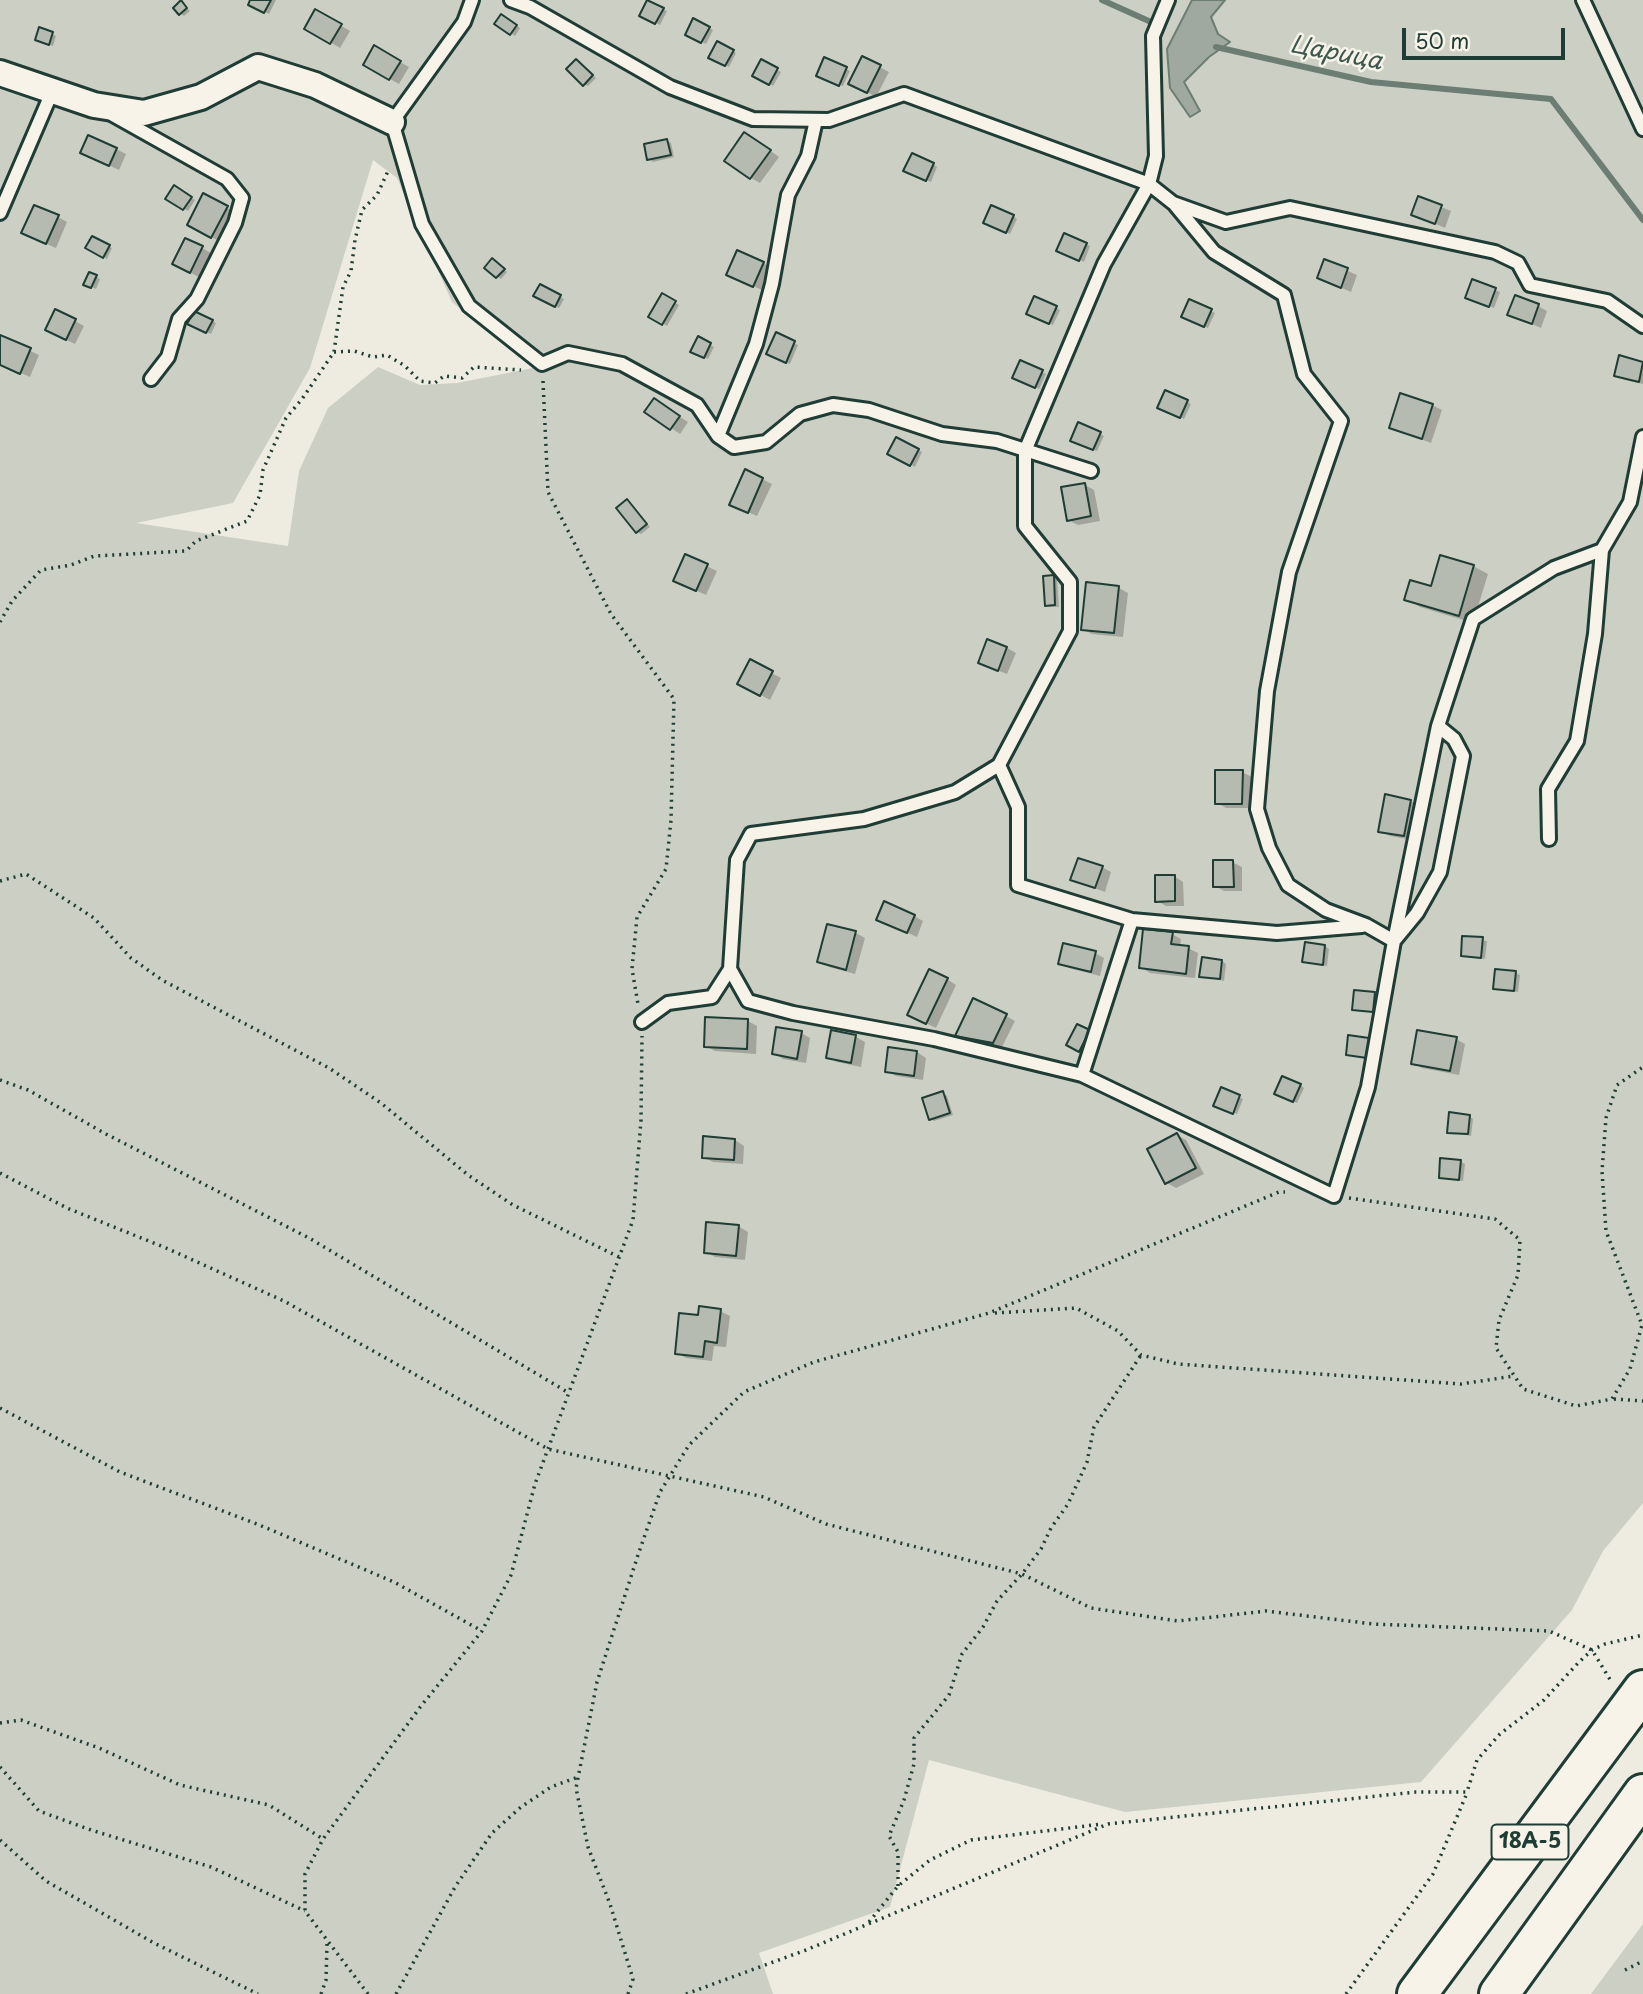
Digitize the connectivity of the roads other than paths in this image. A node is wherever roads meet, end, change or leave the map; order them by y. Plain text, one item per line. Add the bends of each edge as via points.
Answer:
1 (472, 0) edge
2 (511, 0) edge
3 (1168, 0) edge
4 (1583, 0) edge
5 (0, 73) edge
6 (52, 92) junction
7 (94, 105) junction
8 (816, 120) junction
9 (392, 122) junction
10 (1643, 129) edge
11 (1149, 184) junction
12 (1173, 203) junction
13 (0, 213) edge
14 (1643, 326) edge
15 (151, 379) dead end
16 (718, 436) junction
17 (1643, 437) edge
18 (1025, 451) junction
19 (1641, 462) edge
20 (1091, 471) dead end
21 (1601, 550) junction
22 (1438, 726) junction
23 (999, 765) junction
24 (1549, 839) dead end
25 (1132, 920) junction
26 (1366, 925) junction
27 (1394, 940) junction
28 (730, 969) junction
29 (642, 1022) road end
30 (1082, 1075) junction
31 (1636, 1700) edge
32 (1643, 1794) edge
33 (1417, 1994) edge
34 (1499, 1994) edge

1 - 9 lane via 464,22
2 - 8 lane via 670,88 753,119
3 - 11 lane via 1153,36 1156,156
4 - 10 lane
5 - 6 street
6 - 7 street
6 - 13 lane
7 - 9 street via 144,113 201,97 258,67 315,85
7 - 15 lane via 227,179 242,198 236,223 197,299 179,320 169,357
8 - 11 lane via 829,120 904,94
8 - 16 lane via 808,156 788,195 756,344
9 - 16 lane via 422,224 469,306 542,364 568,353 622,365 697,405
11 - 12 lane
11 - 18 lane via 1104,264
12 - 14 lane via 1226,222 1290,208 1495,252 1518,263 1530,285 1607,301
12 - 26 lane via 1214,252 1284,295 1304,374 1341,421 1289,572 1267,691 1257,809 1269,848 1288,885 1326,910
16 - 18 lane via 734,447 766,442 800,414 832,405 869,410 942,435 997,441
17 - 19 lane
18 - 20 lane
18 - 23 lane via 1025,526 1070,582 1070,632
19 - 21 lane via 1630,502
21 - 22 lane via 1554,568 1473,620
21 - 24 lane via 1595,634 1577,741 1548,789
22 - 27 lane
22 - 27 lane via 1454,739 1463,757 1440,872 1417,913
23 - 25 lane via 1018,807 1018,885
23 - 28 lane via 955,792 864,819 751,834 737,860
25 - 26 lane via 1277,933
25 - 30 lane
26 - 27 lane
27 - 30 lane via 1368,1087 1335,1196
28 - 29 lane via 712,997 668,1003
28 - 30 lane via 748,1001
31 - 33 highway, 18А-5
32 - 34 highway, 18А-5

